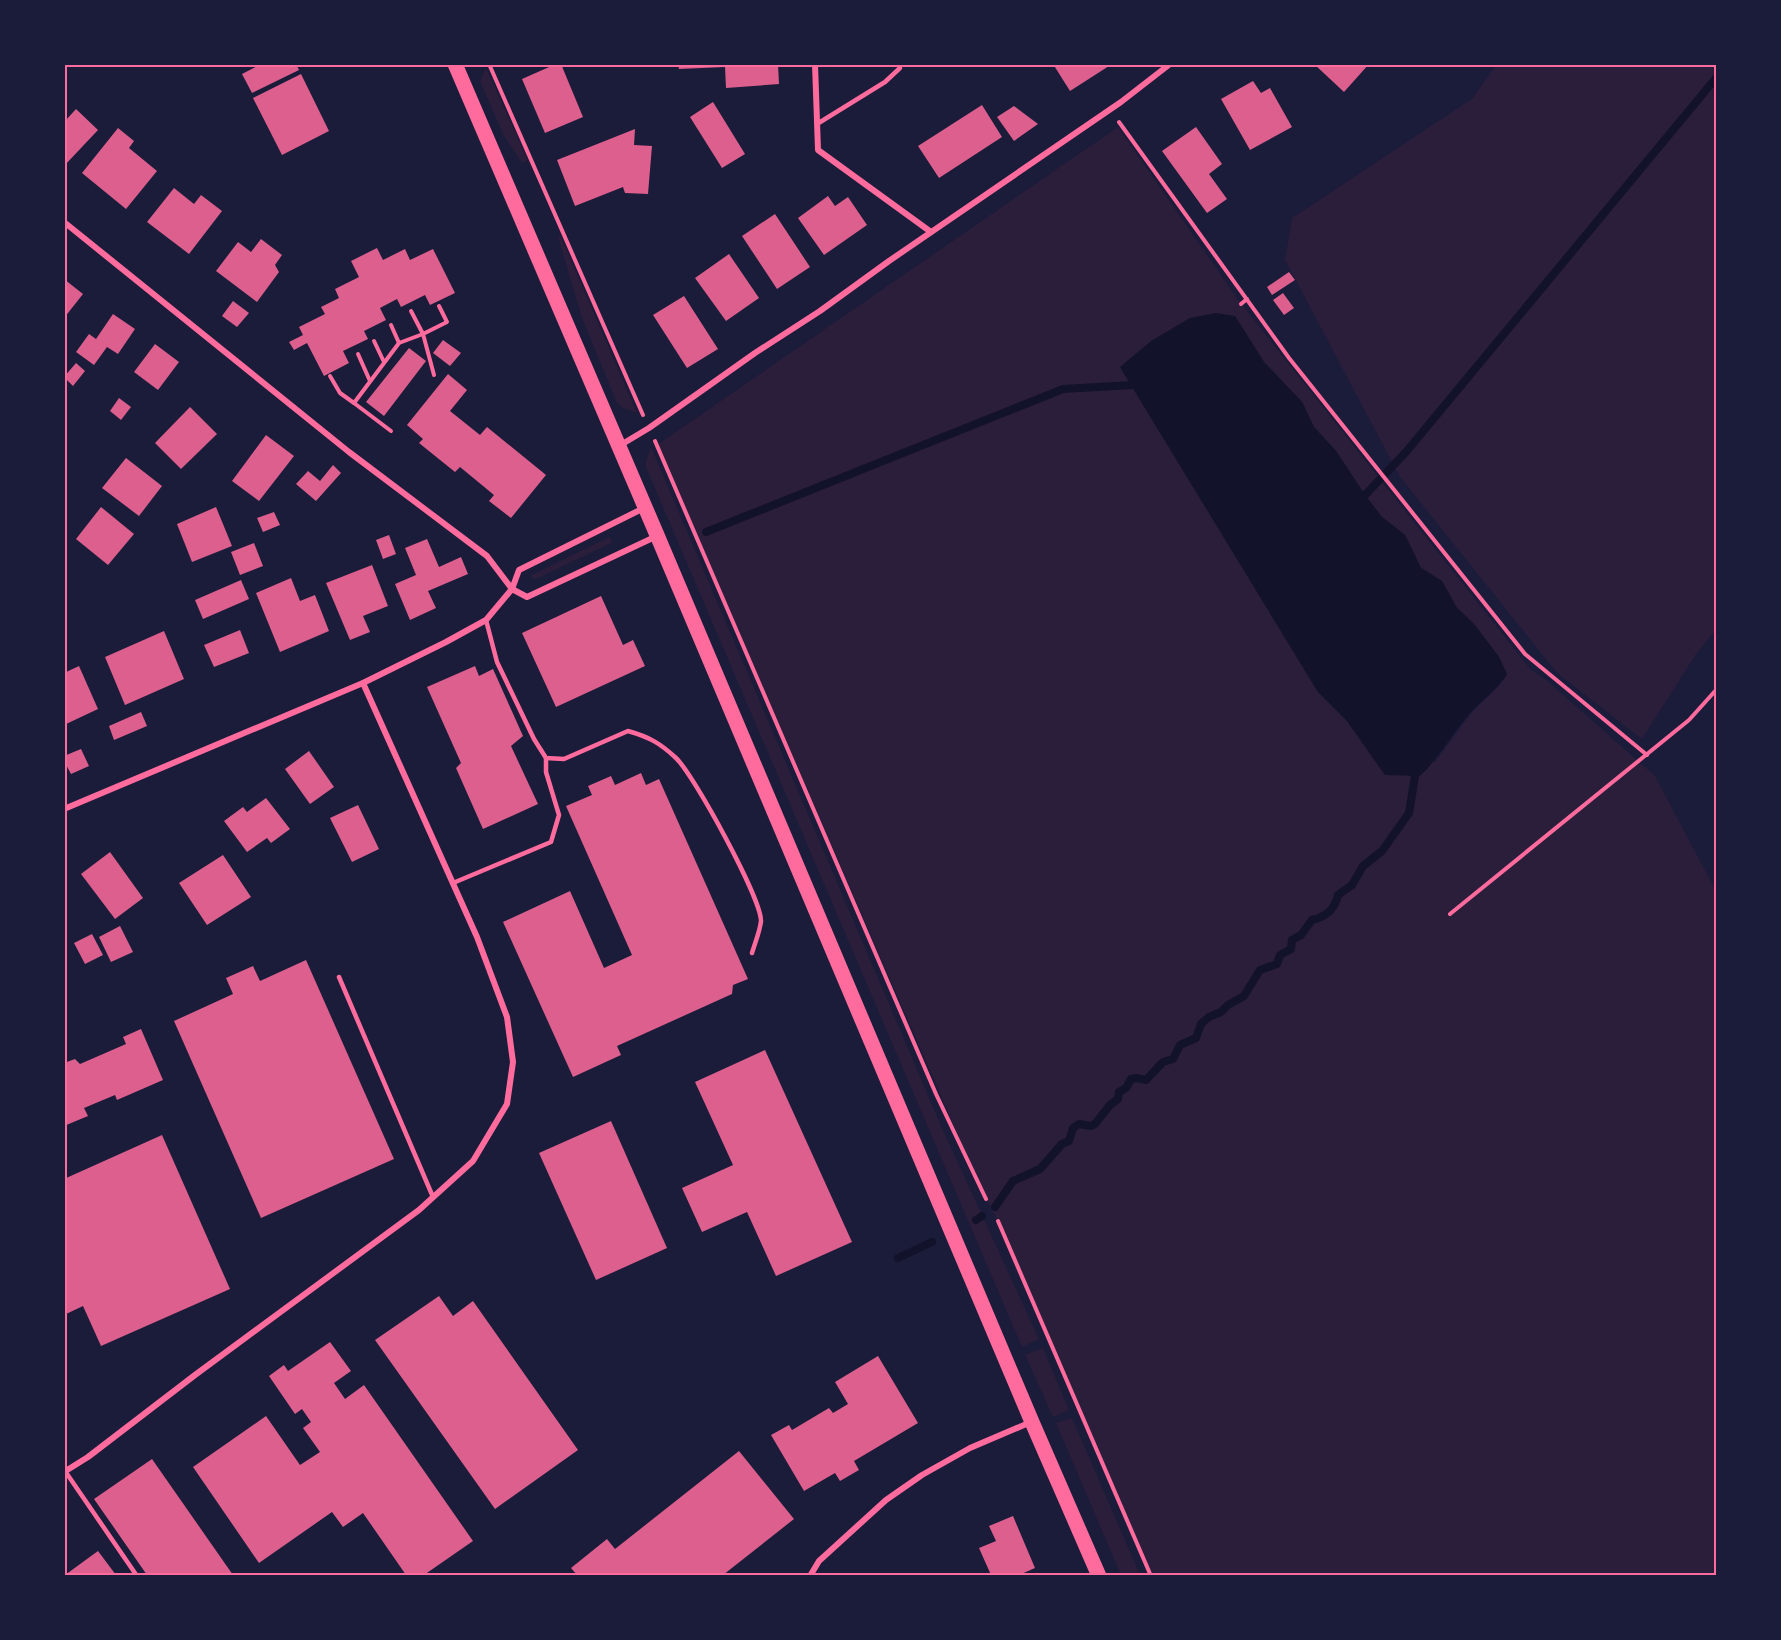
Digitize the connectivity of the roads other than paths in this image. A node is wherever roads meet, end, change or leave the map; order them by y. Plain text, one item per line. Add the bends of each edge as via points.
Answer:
1 (455, 64) edge
2 (814, 64) edge
3 (1170, 64) edge
4 (900, 68) dead end
5 (817, 124) junction
6 (64, 222) edge
7 (931, 232) junction
8 (618, 446) junction
9 (645, 507) junction
10 (657, 536) junction
11 (512, 589) junction
12 (486, 620) junction
13 (363, 683) junction
14 (546, 758) junction
15 (64, 809) edge
16 (453, 883) junction
17 (753, 952) dead end
18 (339, 977) dead end
19 (433, 1197) junction
20 (1032, 1422) junction
21 (65, 1471) edge
22 (136, 1575) edge
23 (810, 1575) edge
24 (1099, 1575) edge

1 - 8 main road
2 - 5 street
3 - 7 street
4 - 5 lane via 885,82
5 - 7 street via 818,150
6 - 11 street via 349,452 487,556
7 - 8 street
8 - 9 main road
9 - 10 main road
9 - 11 street via 519,570
10 - 11 street via 527,597
10 - 20 main road
11 - 12 street
12 - 13 street
12 - 14 lane via 497,662
13 - 15 street
13 - 16 street
14 - 16 lane via 546,772 559,815 551,842
14 - 17 lane via 564,759 628,731 651,738 678,759 708,802 750,890 761,920
16 - 19 street via 507,1017 513,1062 507,1104 490,1133 473,1161
18 - 19 lane
19 - 21 street
20 - 23 street via 970,1448 922,1475 886,1500 819,1561
20 - 24 main road
21 - 22 lane

